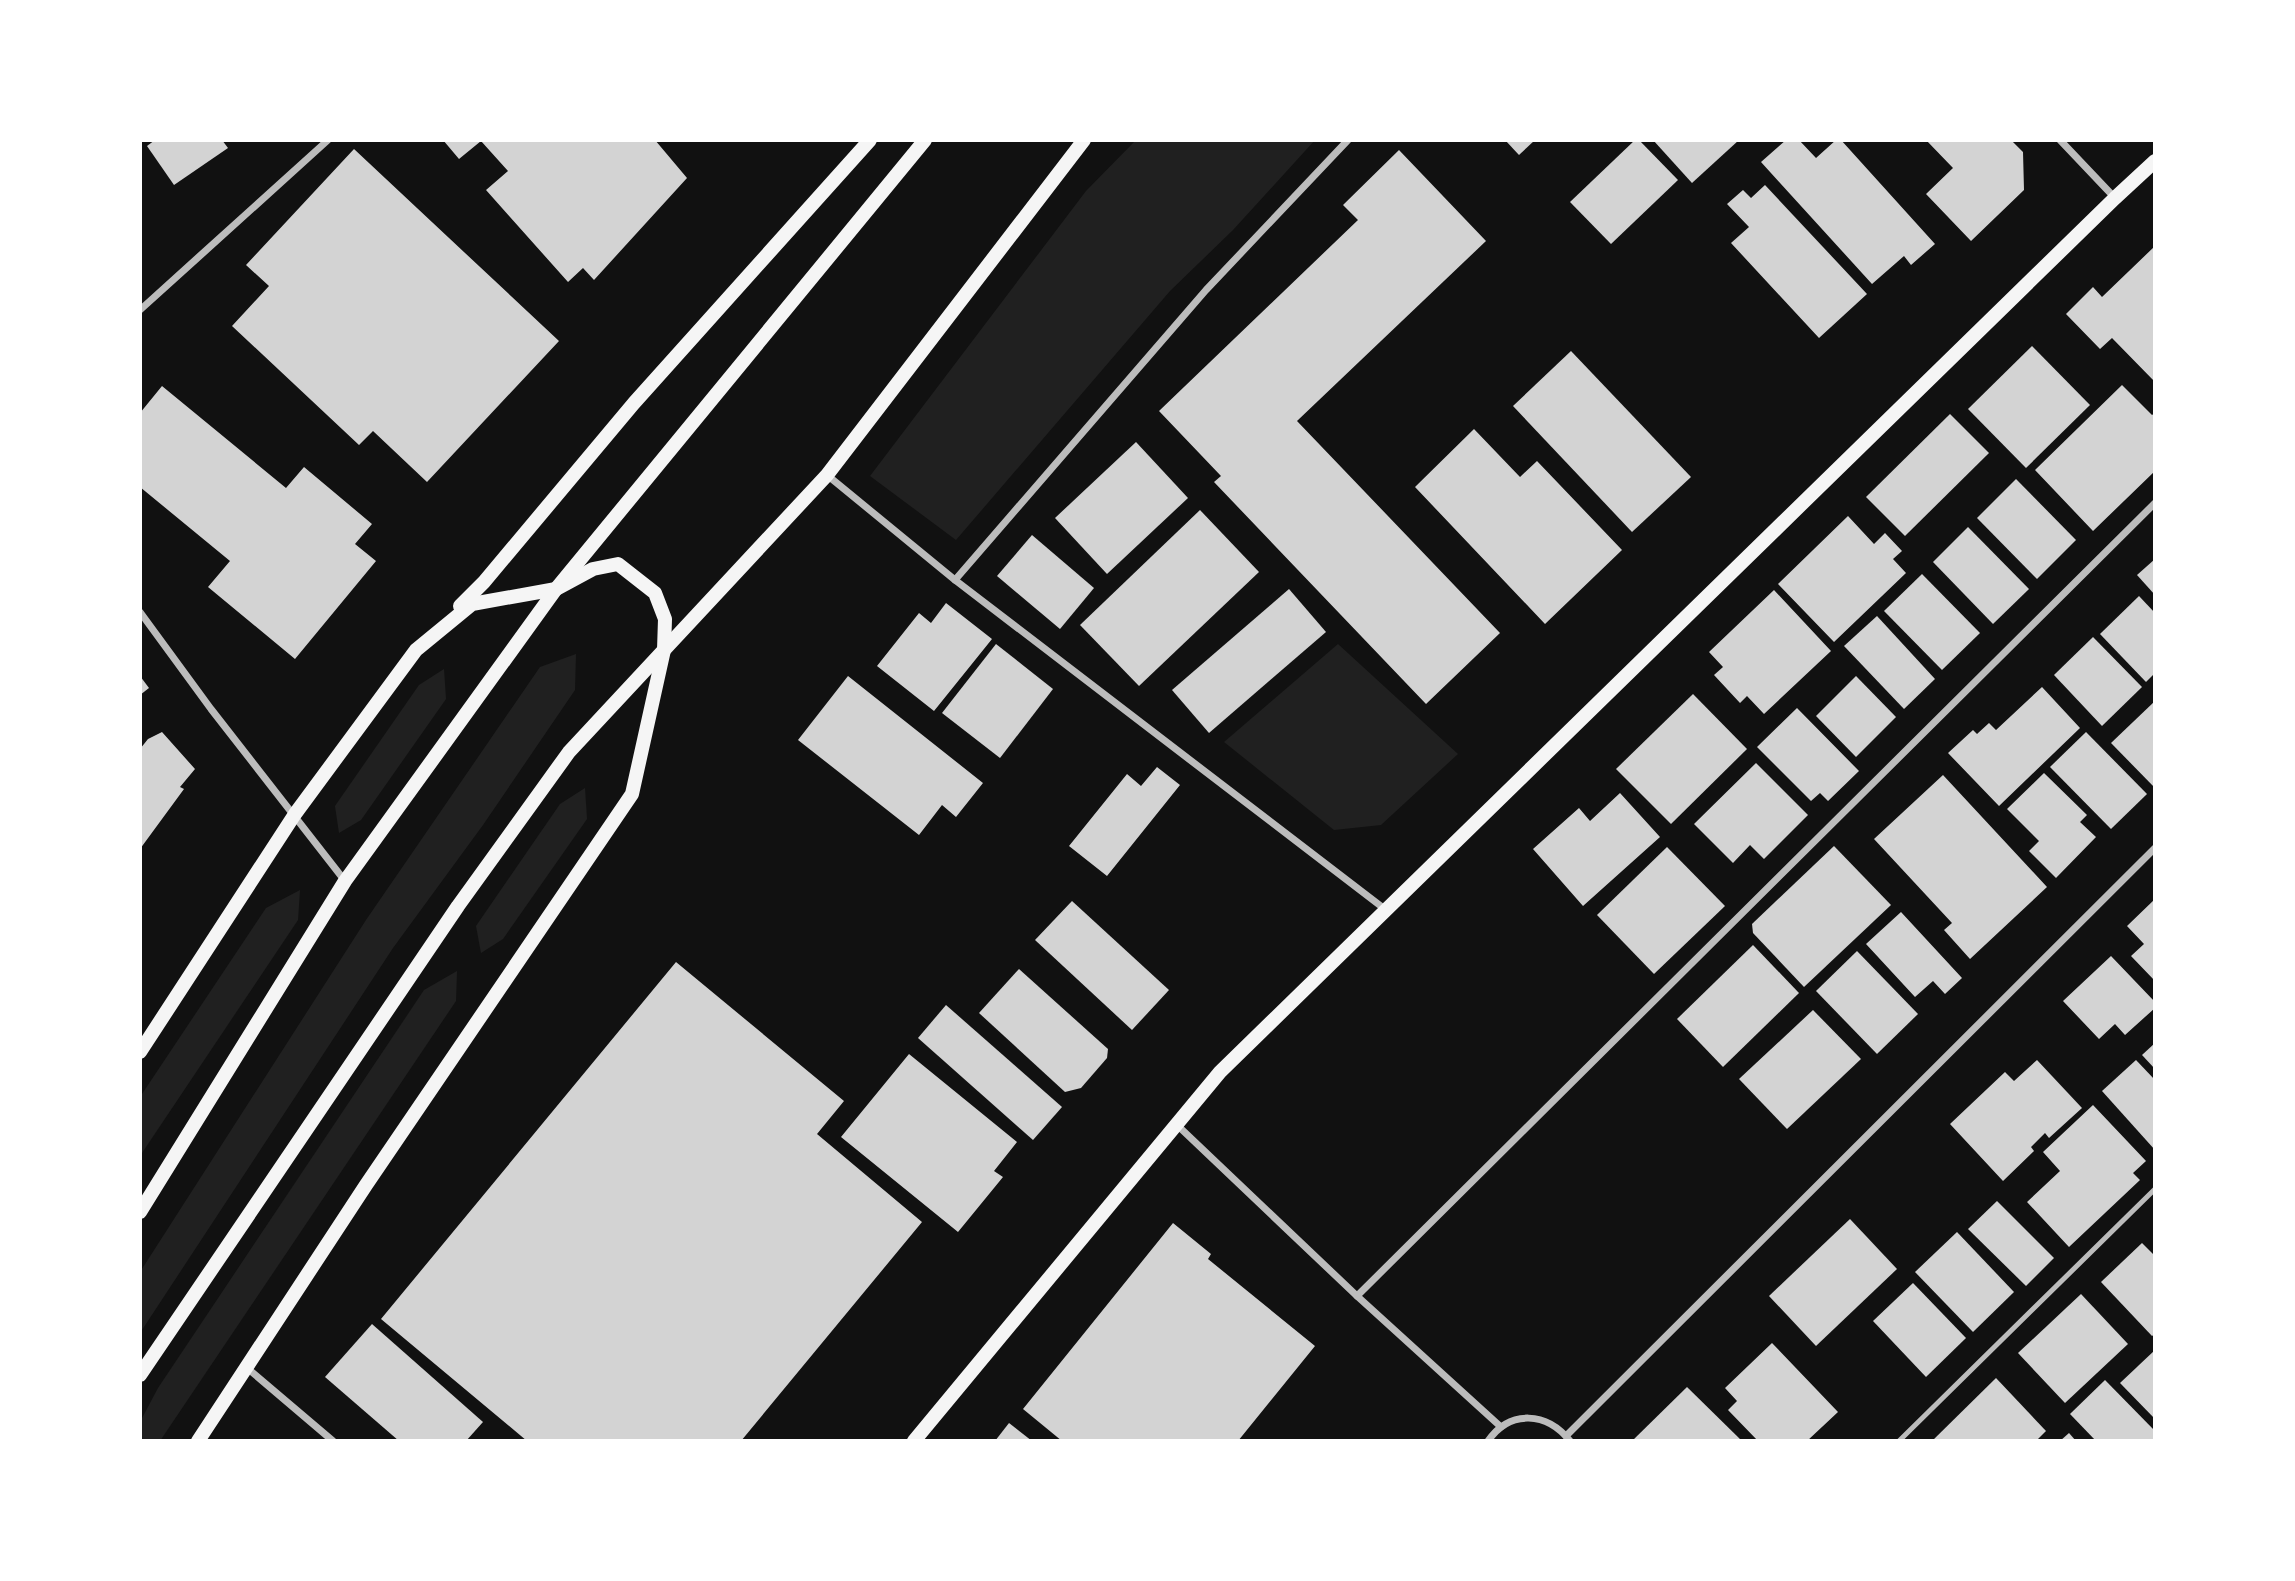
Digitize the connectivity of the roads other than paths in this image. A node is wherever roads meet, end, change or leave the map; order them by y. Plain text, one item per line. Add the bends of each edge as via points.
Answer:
1 (328, 140) edge
2 (870, 140) edge
3 (925, 140) edge
4 (1084, 140) edge
5 (1348, 140) edge
6 (2060, 140) edge
7 (2155, 161) edge
8 (2115, 198) junction
9 (140, 310) edge
10 (827, 475) junction
11 (2155, 503) edge
12 (954, 580) junction
13 (556, 589) junction
14 (140, 612) edge
15 (416, 650) junction
16 (664, 650) junction
17 (295, 814) junction
18 (2155, 848) edge
19 (345, 881) junction
20 (1385, 910) junction
21 (140, 1052) edge
22 (1176, 1124) junction
23 (2155, 1189) edge
24 (140, 1212) edge
25 (1357, 1296) junction
26 (246, 1367) junction
27 (140, 1375) edge
28 (1501, 1427) junction
29 (1568, 1439) edge
30 (198, 1441) edge
31 (333, 1441) edge
32 (914, 1441) edge
33 (1488, 1441) edge
34 (1899, 1441) edge

1 - 9 street
2 - 15 main road via 634,403 484,582
3 - 13 main road
4 - 10 main road
5 - 12 street via 1206,290
6 - 8 street
7 - 8 main road
8 - 20 main road
10 - 12 street
10 - 16 main road
11 - 25 street
12 - 20 street
13 - 15 main road via 471,604
13 - 16 main road via 593,569 618,564 655,593 665,619
13 - 19 main road
14 - 17 street
15 - 17 main road
16 - 26 main road via 632,794
16 - 27 main road via 569,752 458,906
17 - 19 street
17 - 21 main road
18 - 29 street
19 - 24 main road
20 - 22 main road via 1220,1072
22 - 25 street
22 - 32 main road
23 - 34 lane
25 - 28 street
26 - 30 main road
26 - 31 street
28 - 29 street via 1531,1418 1547,1421
28 - 33 street

